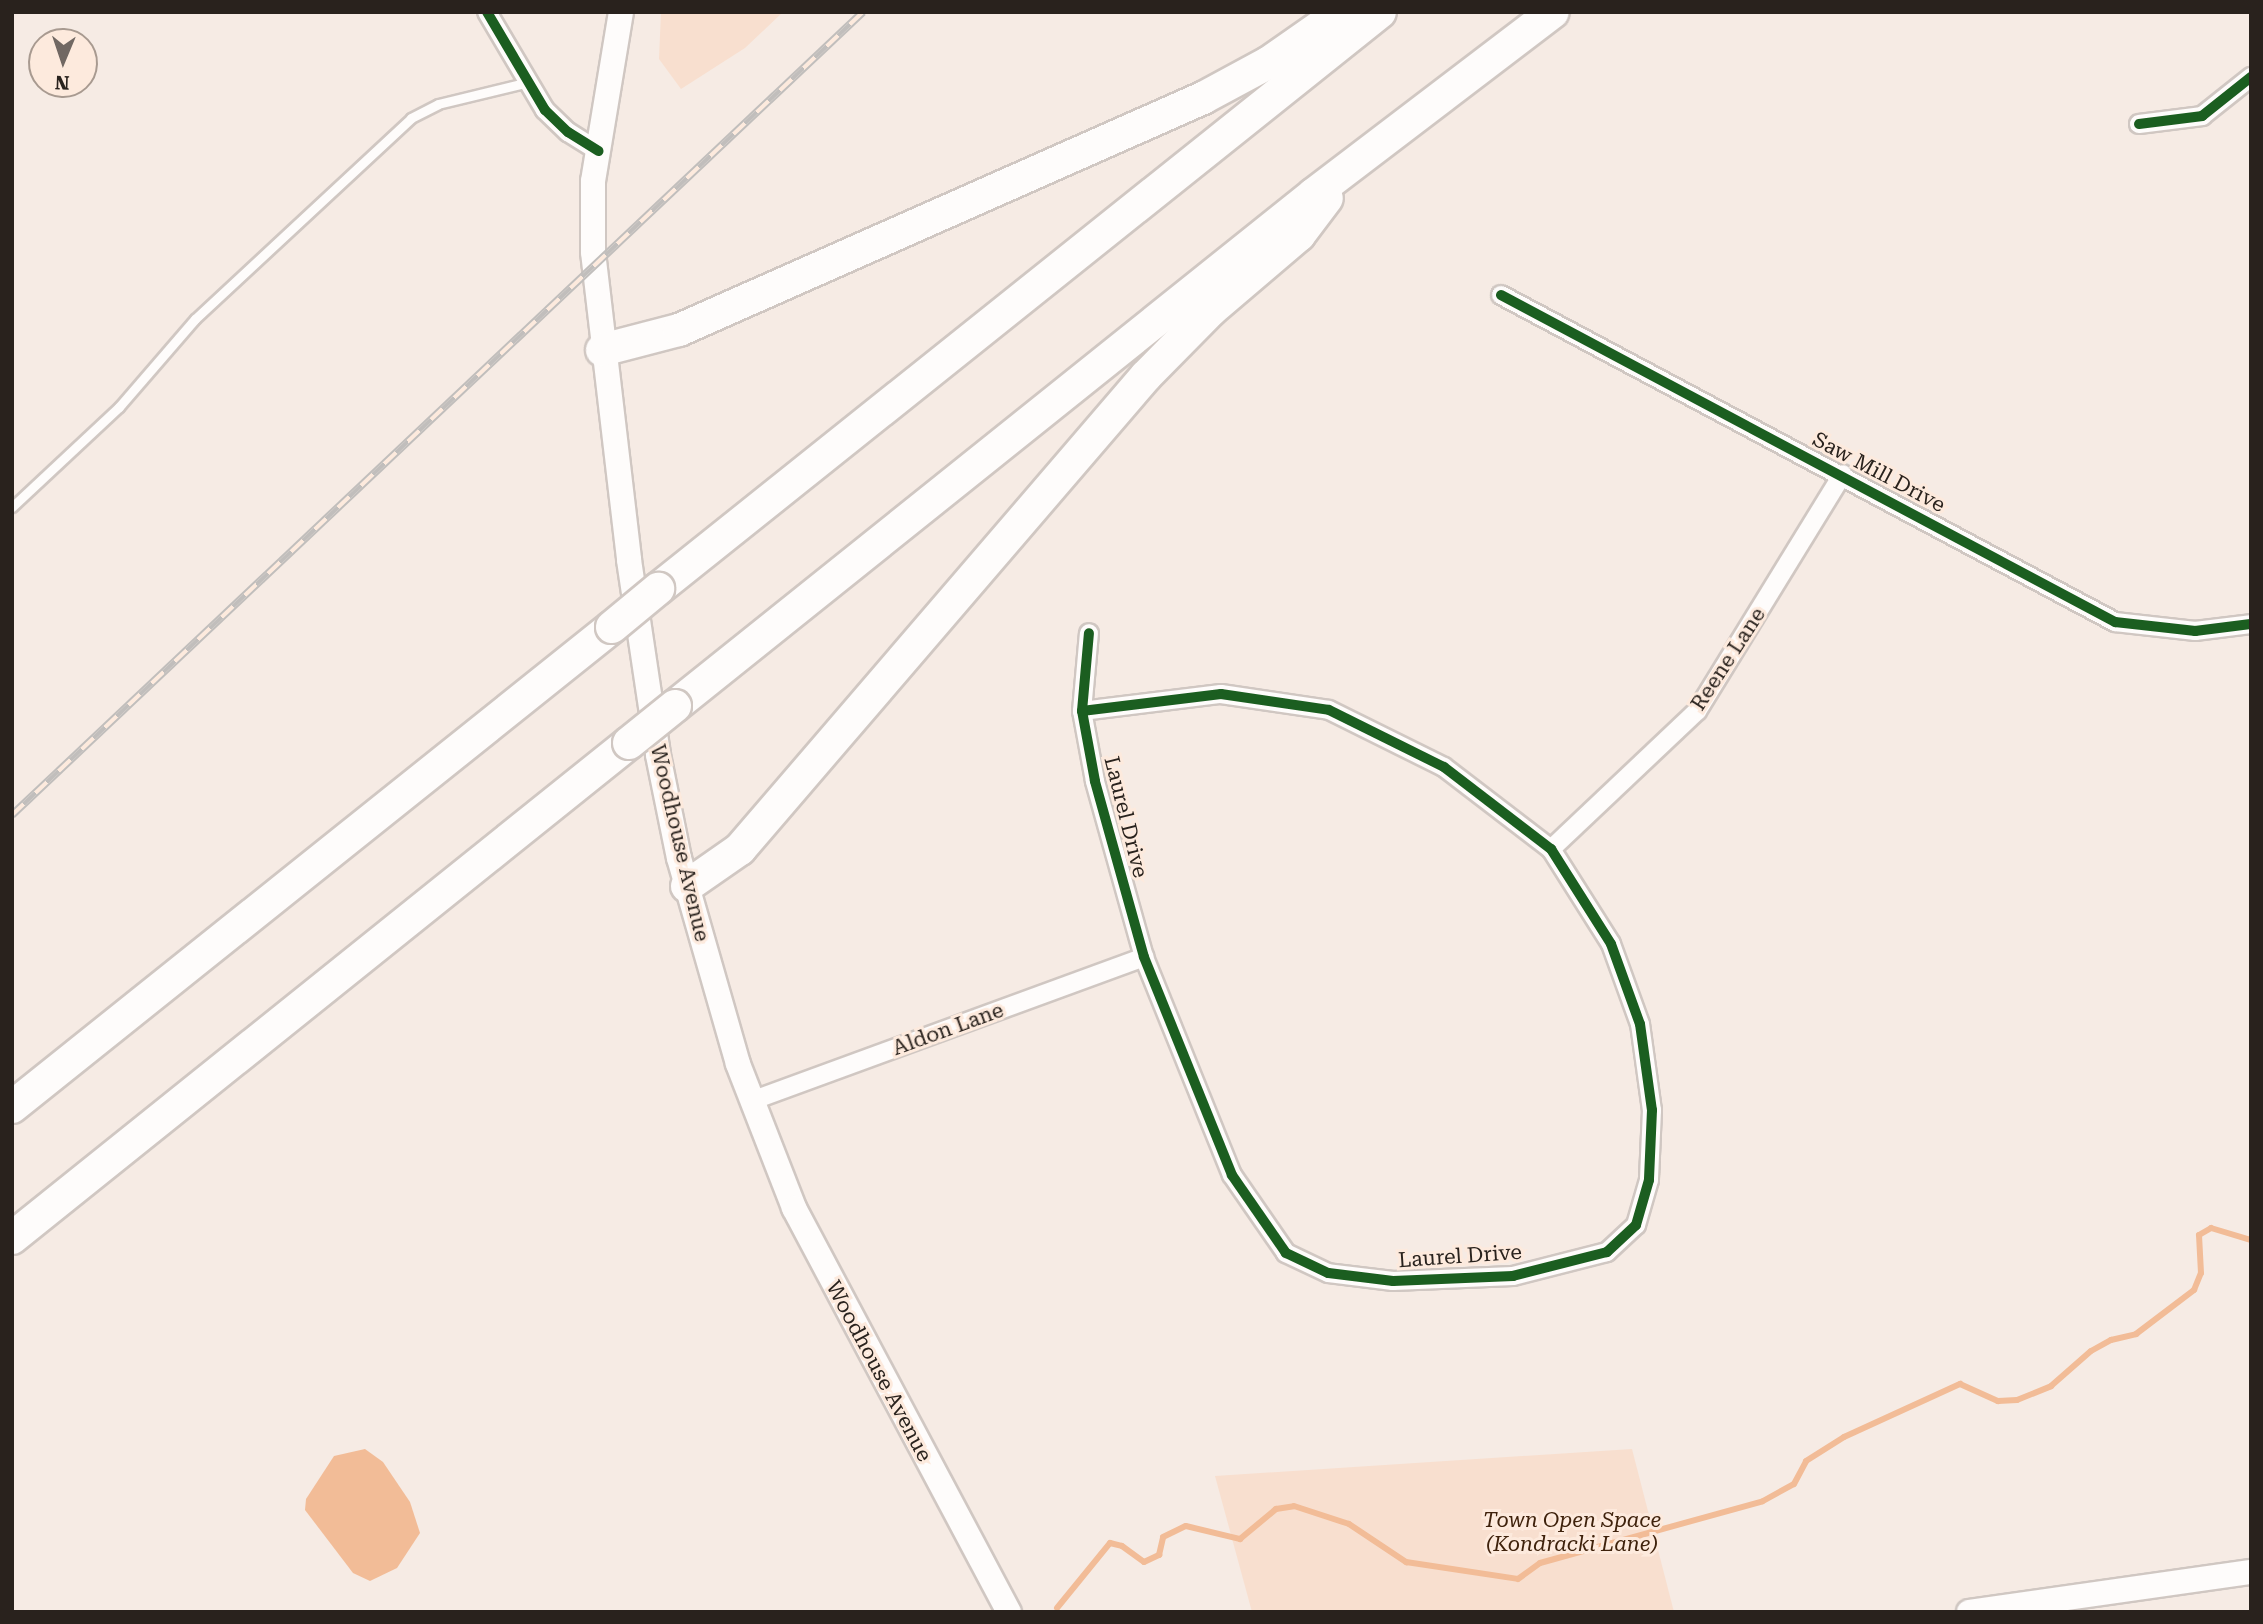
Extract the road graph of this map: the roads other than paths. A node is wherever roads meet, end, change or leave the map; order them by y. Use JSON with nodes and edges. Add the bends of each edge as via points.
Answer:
{"nodes":[{"id":1,"x":487,"y":12,"type":"edge"},
{"id":2,"x":621,"y":12,"type":"edge"},
{"id":3,"x":1341,"y":12,"type":"edge"},
{"id":4,"x":1380,"y":12,"type":"edge"},
{"id":5,"x":1553,"y":12,"type":"edge"},
{"id":6,"x":2251,"y":77,"type":"edge"},
{"id":7,"x":529,"y":82,"type":"junction"},
{"id":8,"x":2138,"y":124,"type":"dead end"},
{"id":9,"x":598,"y":151,"type":"junction"},
{"id":10,"x":1342,"y":171,"type":"junction"},
{"id":11,"x":1501,"y":295,"type":"dead end"},
{"id":12,"x":602,"y":349,"type":"junction"},
{"id":13,"x":1843,"y":474,"type":"junction"},
{"id":14,"x":12,"y":507,"type":"edge"},
{"id":15,"x":2251,"y":624,"type":"edge"},
{"id":16,"x":1089,"y":633,"type":"dead end"},
{"id":17,"x":1083,"y":711,"type":"junction"},
{"id":18,"x":1551,"y":849,"type":"junction"},
{"id":19,"x":687,"y":886,"type":"junction"},
{"id":20,"x":1144,"y":957,"type":"junction"},
{"id":21,"x":751,"y":1101,"type":"junction"},
{"id":22,"x":12,"y":1107,"type":"edge"},
{"id":23,"x":12,"y":1238,"type":"edge"},
{"id":24,"x":2251,"y":1572,"type":"edge"},
{"id":25,"x":1009,"y":1612,"type":"edge"},
{"id":26,"x":1969,"y":1612,"type":"edge"}],
"edges":[{"from":1,"to":7,"type":"street"},
{"from":2,"to":9,"type":"main road","name":"Woodhouse Avenue"},
{"from":3,"to":12,"type":"highway","via":[[1268,63],[1203,98],[679,330]]},
{"from":4,"to":22,"type":"highway","bridge":true},
{"from":5,"to":10,"type":"highway"},
{"from":6,"to":8,"type":"street","via":[[2202,116]]},
{"from":7,"to":9,"type":"street","via":[[555,121]]},
{"from":7,"to":14,"type":"lane","via":[[438,104],[411,118],[195,318],[119,407]]},
{"from":9,"to":12,"type":"main road","name":"Woodhouse Avenue","via":[[592,229]]},
{"from":10,"to":19,"type":"highway","via":[[1299,235],[1211,310],[1146,376],[740,849]]},
{"from":10,"to":23,"type":"highway","bridge":true},
{"from":11,"to":13,"type":"street","name":"Saw Mill Drive"},
{"from":12,"to":19,"type":"main road","name":"Woodhouse Avenue","via":[[658,755]]},
{"from":13,"to":15,"type":"street","name":"Saw Mill Drive","via":[[2115,622],[2195,631]]},
{"from":13,"to":18,"type":"street","name":"Reene Lane","via":[[1697,711]]},
{"from":16,"to":17,"type":"street","name":"Laurel Drive"},
{"from":17,"to":18,"type":"street","name":"Laurel Drive","via":[[1221,694],[1329,710],[1444,767]]},
{"from":17,"to":20,"type":"street","name":"Laurel Drive","via":[[1095,781]]},
{"from":18,"to":20,"type":"street","name":"Laurel Drive","via":[[1611,944],[1640,1024],[1652,1110],[1649,1180],[1636,1225],[1607,1252],[1513,1276],[1393,1281],[1328,1273],[1286,1253],[1232,1175]]},
{"from":19,"to":21,"type":"main road","name":"Woodhouse Avenue"},
{"from":20,"to":21,"type":"street","name":"Aldon Lane"},
{"from":21,"to":25,"type":"main road","name":"Woodhouse Avenue","via":[[818,1257]]},
{"from":24,"to":26,"type":"main road"}]}
